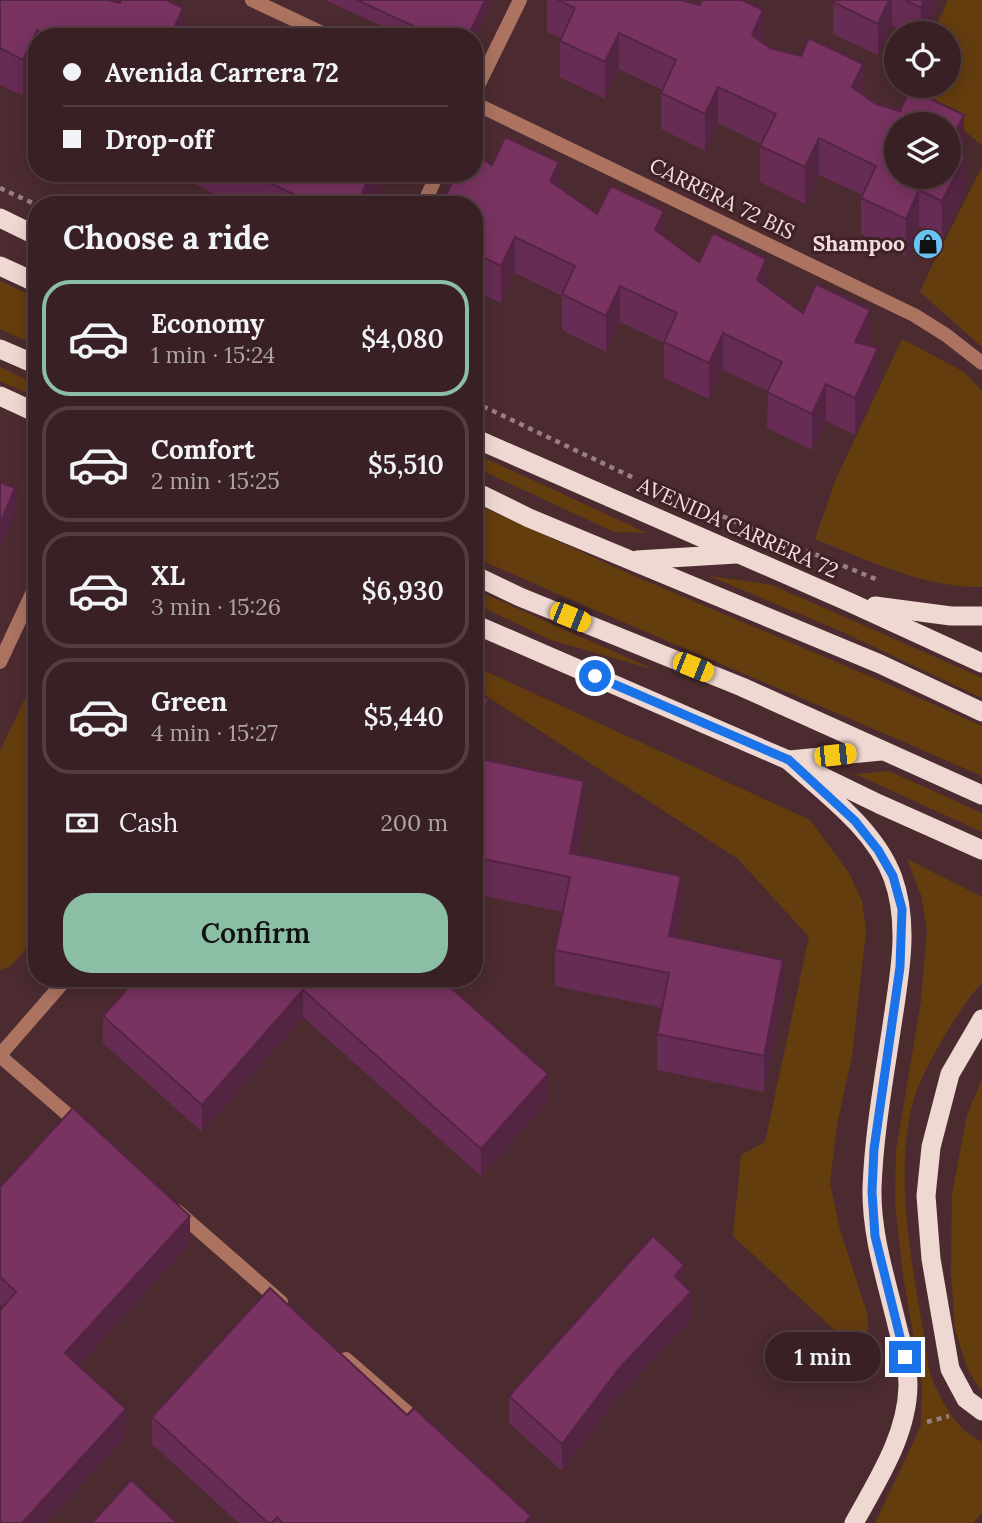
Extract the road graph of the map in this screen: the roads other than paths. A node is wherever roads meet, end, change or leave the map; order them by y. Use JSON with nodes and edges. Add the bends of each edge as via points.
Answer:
{"nodes":[{"id":1,"x":252,"y":0,"type":"edge"},
{"id":2,"x":520,"y":0,"type":"edge"},
{"id":3,"x":312,"y":28,"type":"edge"},
{"id":4,"x":483,"y":76,"type":"edge"},
{"id":5,"x":483,"y":107,"type":"edge"},
{"id":6,"x":0,"y":218,"type":"edge"},
{"id":7,"x":28,"y":232,"type":"edge"},
{"id":8,"x":0,"y":266,"type":"edge"},
{"id":9,"x":28,"y":279,"type":"edge"},
{"id":10,"x":0,"y":349,"type":"edge"},
{"id":11,"x":28,"y":361,"type":"edge"},
{"id":12,"x":982,"y":363,"type":"edge"},
{"id":13,"x":0,"y":396,"type":"edge"},
{"id":14,"x":28,"y":409,"type":"edge"},
{"id":15,"x":483,"y":442,"type":"edge"},
{"id":16,"x":483,"y":495,"type":"edge"},
{"id":17,"x":741,"y":554,"type":"junction"},
{"id":18,"x":633,"y":560,"type":"junction"},
{"id":19,"x":483,"y":579,"type":"edge"},
{"id":20,"x":28,"y":602,"type":"edge"},
{"id":21,"x":849,"y":602,"type":"junction"},
{"id":22,"x":982,"y":616,"type":"edge"},
{"id":23,"x":483,"y":628,"type":"edge"},
{"id":24,"x":0,"y":662,"type":"edge"},
{"id":25,"x":982,"y":663,"type":"edge"},
{"id":26,"x":982,"y":712,"type":"edge"},
{"id":27,"x":882,"y":751,"type":"junction"},
{"id":28,"x":789,"y":760,"type":"junction"},
{"id":29,"x":982,"y":795,"type":"edge"},
{"id":30,"x":982,"y":850,"type":"edge"},
{"id":31,"x":59,"y":987,"type":"edge"},
{"id":32,"x":982,"y":1020,"type":"edge"},
{"id":33,"x":0,"y":1055,"type":"edge"},
{"id":34,"x":93,"y":1137,"type":"edge"},
{"id":35,"x":165,"y":1200,"type":"edge"},
{"id":36,"x":288,"y":1309,"type":"edge"},
{"id":37,"x":340,"y":1353,"type":"edge"},
{"id":38,"x":980,"y":1410,"type":"edge"},
{"id":39,"x":431,"y":1434,"type":"edge"},
{"id":40,"x":854,"y":1523,"type":"edge"}],
"edges":[{"from":1,"to":3,"type":"street"},
{"from":2,"to":4,"type":"street"},
{"from":5,"to":12,"type":"street","name":"CARRERA 72 BIS","via":[[914,315]]},
{"from":6,"to":7,"type":"highway"},
{"from":8,"to":9,"type":"highway"},
{"from":10,"to":11,"type":"highway"},
{"from":13,"to":14,"type":"highway"},
{"from":15,"to":17,"type":"highway","name":"AVENIDA CARRERA 72"},
{"from":16,"to":18,"type":"highway"},
{"from":17,"to":18,"type":"highway"},
{"from":17,"to":21,"type":"highway","name":"AVENIDA CARRERA 72"},
{"from":18,"to":26,"type":"highway"},
{"from":19,"to":27,"type":"highway"},
{"from":20,"to":24,"type":"street"},
{"from":21,"to":22,"type":"highway"},
{"from":21,"to":25,"type":"highway","name":"AVENIDA CARRERA 72"},
{"from":23,"to":28,"type":"highway"},
{"from":27,"to":28,"type":"highway"},
{"from":27,"to":29,"type":"highway"},
{"from":28,"to":30,"type":"highway"},
{"from":28,"to":40,"type":"highway","via":[[878,850],[893,876],[902,909],[900,967],[872,1192],[875,1236],[908,1385],[905,1415],[893,1450]]},
{"from":31,"to":33,"type":"street"},
{"from":32,"to":38,"type":"highway","via":[[950,1074],[931,1147],[926,1196],[950,1369],[966,1399]]},
{"from":33,"to":34,"type":"street"},
{"from":35,"to":36,"type":"street"},
{"from":37,"to":39,"type":"street"}]}
